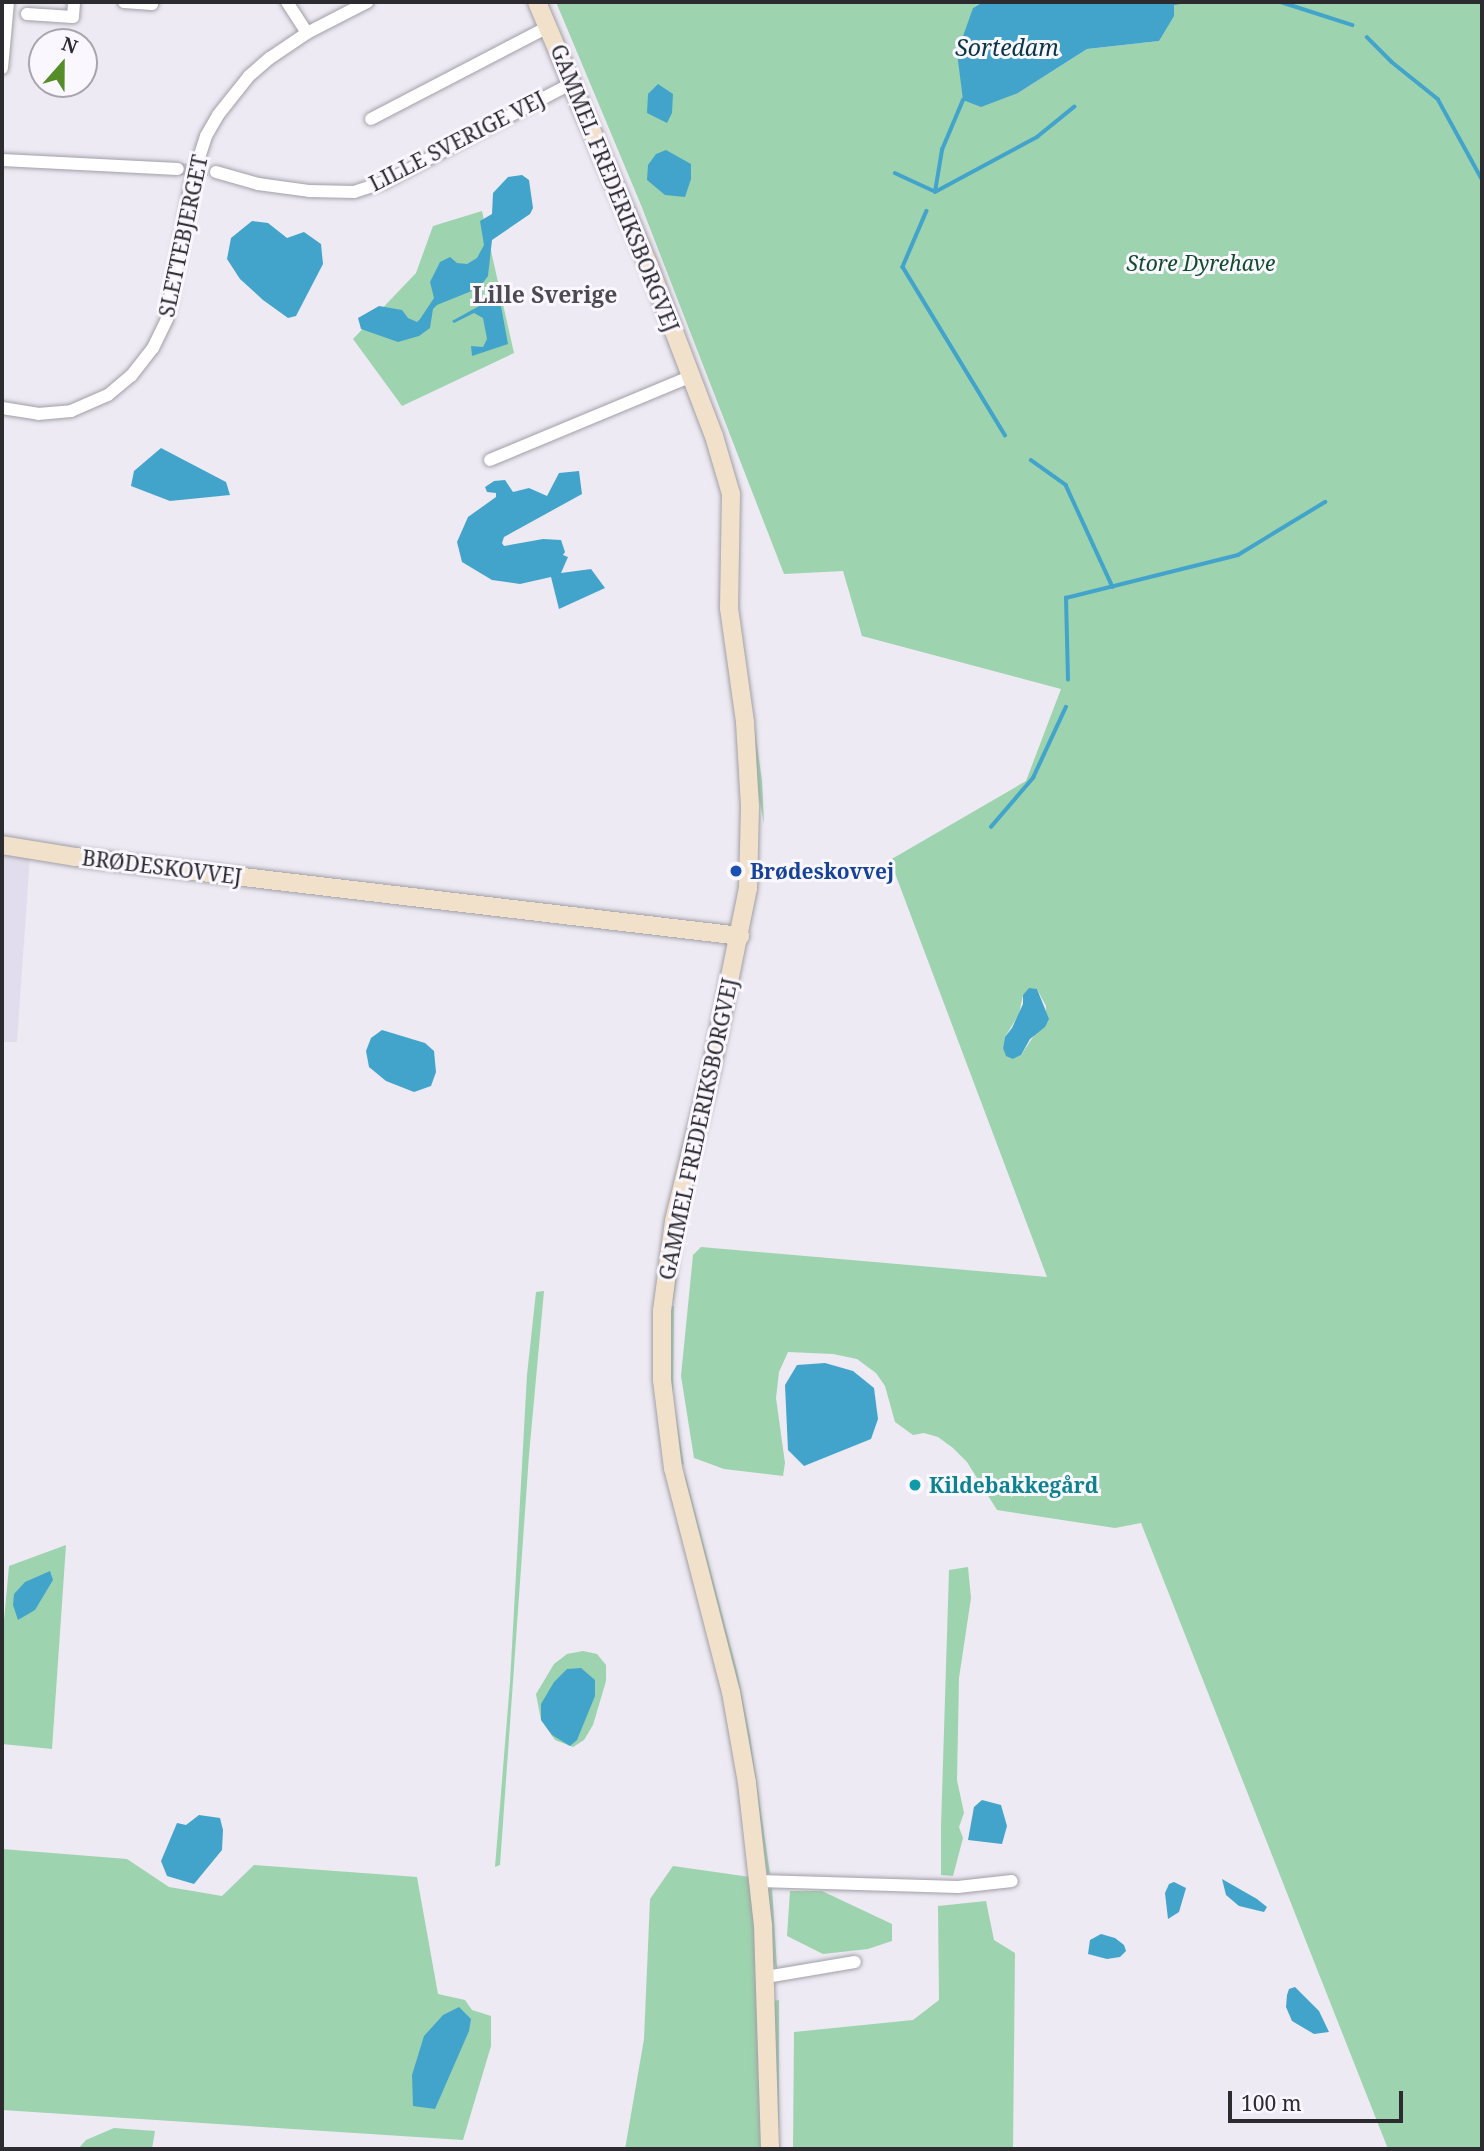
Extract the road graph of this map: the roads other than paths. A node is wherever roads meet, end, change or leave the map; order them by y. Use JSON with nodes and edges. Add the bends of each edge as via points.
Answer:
{"nodes":[{"id":1,"x":8,"y":2,"type":"edge"},
{"id":2,"x":74,"y":2,"type":"edge"},
{"id":3,"x":124,"y":2,"type":"edge"},
{"id":4,"x":152,"y":2,"type":"edge"},
{"id":5,"x":287,"y":2,"type":"edge"},
{"id":6,"x":367,"y":2,"type":"edge"},
{"id":7,"x":537,"y":2,"type":"edge"},
{"id":8,"x":27,"y":14,"type":"dead end"},
{"id":9,"x":548,"y":27,"type":"junction"},
{"id":10,"x":307,"y":33,"type":"junction"},
{"id":11,"x":2,"y":68,"type":"edge"},
{"id":12,"x":572,"y":83,"type":"junction"},
{"id":13,"x":371,"y":119,"type":"dead end"},
{"id":14,"x":2,"y":160,"type":"edge"},
{"id":15,"x":177,"y":169,"type":"tunnel mouth"},
{"id":16,"x":216,"y":172,"type":"tunnel mouth"},
{"id":17,"x":692,"y":376,"type":"junction"},
{"id":18,"x":2,"y":408,"type":"edge"},
{"id":19,"x":490,"y":460,"type":"dead end"},
{"id":20,"x":2,"y":845,"type":"edge"},
{"id":21,"x":740,"y":936,"type":"junction"},
{"id":22,"x":759,"y":1881,"type":"junction"},
{"id":23,"x":1012,"y":1881,"type":"dead end"},
{"id":24,"x":855,"y":1962,"type":"dead end"},
{"id":25,"x":766,"y":1977,"type":"junction"},
{"id":26,"x":770,"y":2149,"type":"edge"}],
"edges":[{"from":1,"to":11,"type":"street"},
{"from":2,"to":8,"type":"street","via":[[73,18]]},
{"from":3,"to":4,"type":"street"},
{"from":5,"to":10,"type":"street"},
{"from":6,"to":10,"type":"street","name":"SLETTEBJERGET"},
{"from":7,"to":9,"type":"street","name":"GAMMEL FREDERIKSBORGVEJ"},
{"from":9,"to":12,"type":"street","name":"GAMMEL FREDERIKSBORGVEJ"},
{"from":9,"to":13,"type":"street"},
{"from":10,"to":18,"type":"street","name":"SLETTEBJERGET","via":[[249,76],[206,136],[191,183],[167,319],[153,348],[131,376],[108,395],[71,411],[38,414]]},
{"from":12,"to":16,"type":"street","name":"LILLE SVERIGE VEJ","via":[[385,182],[355,192],[258,184]]},
{"from":12,"to":17,"type":"street","name":"GAMMEL FREDERIKSBORGVEJ"},
{"from":14,"to":15,"type":"street"},
{"from":17,"to":19,"type":"street"},
{"from":17,"to":21,"type":"street","name":"GAMMEL FREDERIKSBORGVEJ","via":[[732,501],[729,608],[742,687],[750,807],[748,888]]},
{"from":20,"to":21,"type":"street","name":"BRØDESKOVVEJ"},
{"from":21,"to":22,"type":"street","name":"GAMMEL FREDERIKSBORGVEJ","via":[[674,1221],[662,1311],[662,1380],[673,1468],[731,1692]]},
{"from":22,"to":23,"type":"street","via":[[958,1887]]},
{"from":22,"to":25,"type":"street","name":"GAMMEL FREDERIKSBORGVEJ"},
{"from":24,"to":25,"type":"street"},
{"from":25,"to":26,"type":"street","name":"GAMMEL FREDERIKSBORGVEJ"}]}
